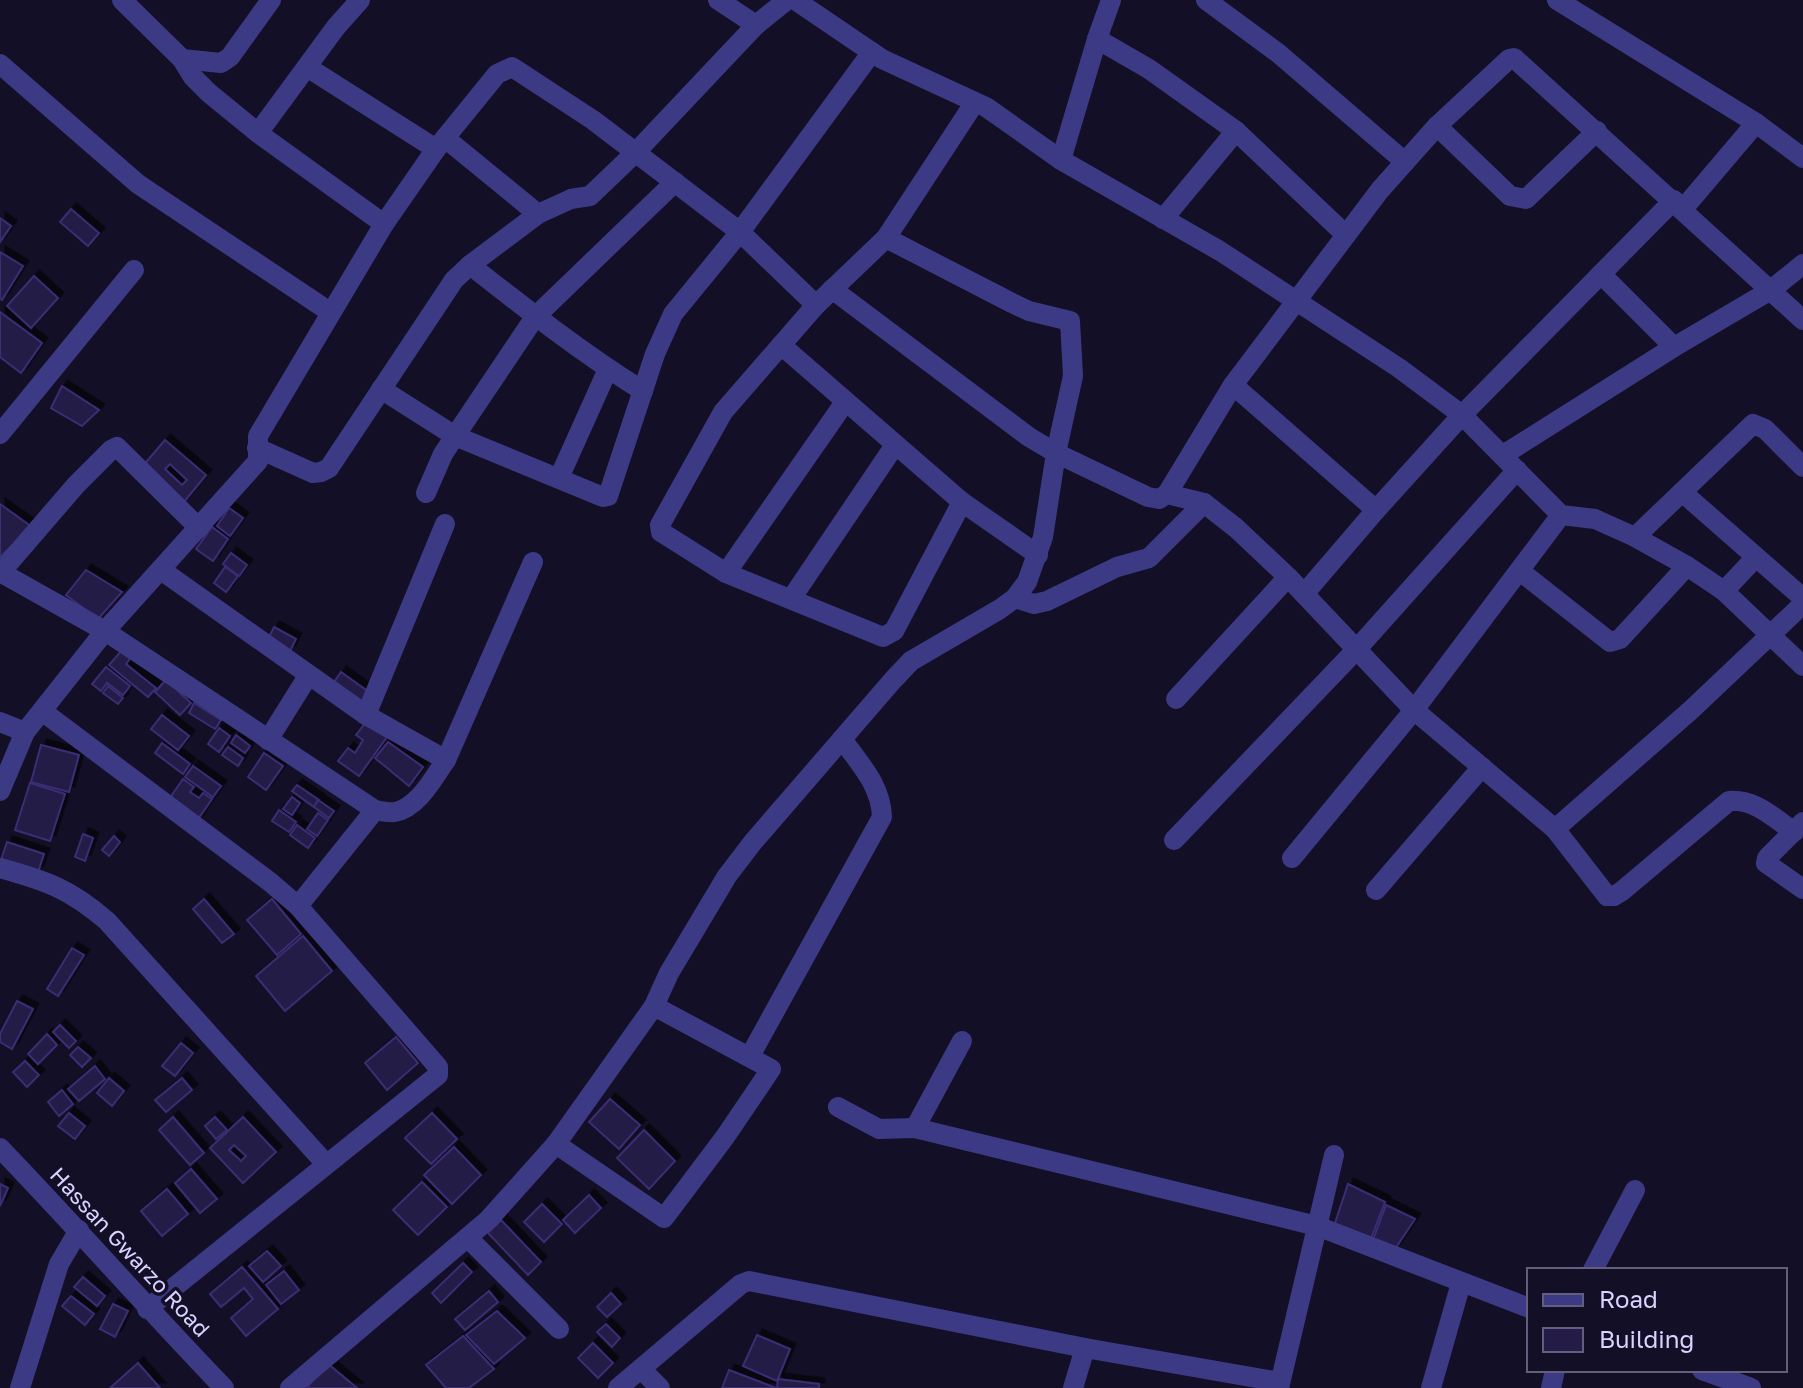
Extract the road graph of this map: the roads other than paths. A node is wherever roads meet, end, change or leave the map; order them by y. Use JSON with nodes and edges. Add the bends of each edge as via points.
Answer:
{"nodes":[{"id":1,"x":122,"y":0,"type":"edge"},
{"id":2,"x":271,"y":0,"type":"edge"},
{"id":3,"x":360,"y":0,"type":"edge"},
{"id":4,"x":718,"y":0,"type":"edge"},
{"id":5,"x":787,"y":0,"type":"edge"},
{"id":6,"x":795,"y":0,"type":"edge"},
{"id":7,"x":1206,"y":0,"type":"edge"},
{"id":8,"x":1557,"y":0,"type":"edge"},
{"id":9,"x":1109,"y":1,"type":"edge"},
{"id":10,"x":756,"y":25,"type":"junction"},
{"id":11,"x":1097,"y":39,"type":"junction"},
{"id":12,"x":872,"y":52,"type":"junction"},
{"id":13,"x":182,"y":59,"type":"junction"},
{"id":14,"x":0,"y":64,"type":"edge"},
{"id":15,"x":307,"y":67,"type":"junction"},
{"id":16,"x":975,"y":102,"type":"junction"},
{"id":17,"x":1756,"y":123,"type":"junction"},
{"id":18,"x":1437,"y":126,"type":"junction"},
{"id":19,"x":1236,"y":131,"type":"junction"},
{"id":20,"x":1597,"y":131,"type":"junction"},
{"id":21,"x":258,"y":133,"type":"junction"},
{"id":22,"x":441,"y":143,"type":"junction"},
{"id":23,"x":636,"y":152,"type":"junction"},
{"id":24,"x":1803,"y":158,"type":"edge"},
{"id":25,"x":1061,"y":160,"type":"junction"},
{"id":26,"x":1405,"y":162,"type":"junction"},
{"id":27,"x":675,"y":182,"type":"junction"},
{"id":28,"x":1679,"y":205,"type":"junction"},
{"id":29,"x":538,"y":214,"type":"junction"},
{"id":30,"x":1163,"y":219,"type":"junction"},
{"id":31,"x":384,"y":224,"type":"junction"},
{"id":32,"x":740,"y":232,"type":"junction"},
{"id":33,"x":1346,"y":235,"type":"junction"},
{"id":34,"x":886,"y":238,"type":"junction"},
{"id":35,"x":1803,"y":264,"type":"edge"},
{"id":36,"x":470,"y":265,"type":"junction"},
{"id":37,"x":134,"y":270,"type":"dead end"},
{"id":38,"x":1601,"y":274,"type":"junction"},
{"id":39,"x":832,"y":289,"type":"junction"},
{"id":40,"x":1771,"y":290,"type":"junction"},
{"id":41,"x":1296,"y":300,"type":"junction"},
{"id":42,"x":816,"y":305,"type":"junction"},
{"id":43,"x":330,"y":312,"type":"junction"},
{"id":44,"x":535,"y":317,"type":"junction"},
{"id":45,"x":1803,"y":320,"type":"edge"},
{"id":46,"x":781,"y":345,"type":"junction"},
{"id":47,"x":1674,"y":347,"type":"junction"},
{"id":48,"x":608,"y":369,"type":"junction"},
{"id":49,"x":1233,"y":385,"type":"junction"},
{"id":50,"x":381,"y":389,"type":"junction"},
{"id":51,"x":643,"y":391,"type":"junction"},
{"id":52,"x":845,"y":402,"type":"junction"},
{"id":53,"x":1462,"y":415,"type":"junction"},
{"id":54,"x":0,"y":434,"type":"edge"},
{"id":55,"x":455,"y":436,"type":"junction"},
{"id":56,"x":895,"y":445,"type":"junction"},
{"id":57,"x":1056,"y":453,"type":"junction"},
{"id":58,"x":258,"y":454,"type":"junction"},
{"id":59,"x":1510,"y":462,"type":"junction"},
{"id":60,"x":1803,"y":467,"type":"edge"},
{"id":61,"x":559,"y":478,"type":"junction"},
{"id":62,"x":1682,"y":492,"type":"junction"},
{"id":63,"x":426,"y":493,"type":"dead end"},
{"id":64,"x":1167,"y":494,"type":"junction"},
{"id":65,"x":962,"y":502,"type":"junction"},
{"id":66,"x":1204,"y":503,"type":"junction"},
{"id":67,"x":1376,"y":510,"type":"junction"},
{"id":68,"x":1561,"y":515,"type":"junction"},
{"id":69,"x":445,"y":524,"type":"dead end"},
{"id":70,"x":199,"y":528,"type":"junction"},
{"id":71,"x":1635,"y":537,"type":"junction"},
{"id":72,"x":1038,"y":555,"type":"junction"},
{"id":73,"x":1756,"y":557,"type":"junction"},
{"id":74,"x":533,"y":562,"type":"dead end"},
{"id":75,"x":1687,"y":566,"type":"junction"},
{"id":76,"x":161,"y":570,"type":"junction"},
{"id":77,"x":1520,"y":571,"type":"junction"},
{"id":78,"x":1,"y":572,"type":"edge"},
{"id":79,"x":726,"y":573,"type":"junction"},
{"id":80,"x":1288,"y":577,"type":"junction"},
{"id":81,"x":1724,"y":591,"type":"junction"},
{"id":82,"x":1304,"y":594,"type":"junction"},
{"id":83,"x":1015,"y":598,"type":"junction"},
{"id":84,"x":791,"y":599,"type":"junction"},
{"id":85,"x":1803,"y":601,"type":"edge"},
{"id":86,"x":105,"y":631,"type":"junction"},
{"id":87,"x":1769,"y":636,"type":"junction"},
{"id":88,"x":1356,"y":650,"type":"junction"},
{"id":89,"x":1803,"y":666,"type":"edge"},
{"id":90,"x":308,"y":676,"type":"junction"},
{"id":91,"x":1176,"y":699,"type":"dead end"},
{"id":92,"x":1414,"y":710,"type":"junction"},
{"id":93,"x":42,"y":711,"type":"junction"},
{"id":94,"x":366,"y":715,"type":"junction"},
{"id":95,"x":0,"y":722,"type":"edge"},
{"id":96,"x":25,"y":732,"type":"junction"},
{"id":97,"x":842,"y":739,"type":"junction"},
{"id":98,"x":268,"y":740,"type":"junction"},
{"id":99,"x":446,"y":760,"type":"junction"},
{"id":100,"x":1482,"y":767,"type":"junction"},
{"id":101,"x":0,"y":791,"type":"edge"},
{"id":102,"x":375,"y":810,"type":"junction"},
{"id":103,"x":1798,"y":827,"type":"edge"},
{"id":104,"x":1555,"y":829,"type":"junction"},
{"id":105,"x":1174,"y":840,"type":"dead end"},
{"id":106,"x":1292,"y":858,"type":"dead end"},
{"id":107,"x":0,"y":868,"type":"edge"},
{"id":108,"x":1803,"y":889,"type":"edge"},
{"id":109,"x":1376,"y":890,"type":"dead end"},
{"id":110,"x":298,"y":906,"type":"junction"},
{"id":111,"x":654,"y":1006,"type":"junction"},
{"id":112,"x":962,"y":1041,"type":"dead end"},
{"id":113,"x":750,"y":1056,"type":"junction"},
{"id":114,"x":838,"y":1107,"type":"dead end"},
{"id":115,"x":915,"y":1128,"type":"junction"},
{"id":116,"x":556,"y":1144,"type":"junction"},
{"id":117,"x":0,"y":1148,"type":"edge"},
{"id":118,"x":1334,"y":1155,"type":"dead end"},
{"id":119,"x":326,"y":1164,"type":"junction"},
{"id":120,"x":1635,"y":1190,"type":"dead end"},
{"id":121,"x":1317,"y":1226,"type":"junction"},
{"id":122,"x":79,"y":1230,"type":"junction"},
{"id":123,"x":468,"y":1238,"type":"junction"},
{"id":124,"x":1594,"y":1268,"type":"edge"},
{"id":125,"x":1461,"y":1283,"type":"junction"},
{"id":126,"x":1527,"y":1307,"type":"edge"},
{"id":127,"x":147,"y":1309,"type":"junction"},
{"id":128,"x":559,"y":1329,"type":"dead end"},
{"id":129,"x":1085,"y":1348,"type":"junction"},
{"id":130,"x":641,"y":1369,"type":"junction"},
{"id":131,"x":1706,"y":1372,"type":"edge"},
{"id":132,"x":1280,"y":1385,"type":"edge"},
{"id":133,"x":20,"y":1388,"type":"edge"},
{"id":134,"x":224,"y":1388,"type":"edge"},
{"id":135,"x":290,"y":1388,"type":"edge"},
{"id":136,"x":618,"y":1388,"type":"edge"},
{"id":137,"x":660,"y":1388,"type":"edge"},
{"id":138,"x":1073,"y":1388,"type":"edge"},
{"id":139,"x":1431,"y":1388,"type":"edge"},
{"id":140,"x":1751,"y":1388,"type":"edge"}],
"edges":[{"from":1,"to":13,"type":"street"},
{"from":2,"to":13,"type":"street","via":[[221,63]]},
{"from":3,"to":15,"type":"street"},
{"from":4,"to":10,"type":"street"},
{"from":5,"to":10,"type":"street"},
{"from":6,"to":12,"type":"street"},
{"from":7,"to":26,"type":"street","via":[[1307,76]]},
{"from":8,"to":17,"type":"street"},
{"from":9,"to":11,"type":"street"},
{"from":10,"to":23,"type":"street"},
{"from":11,"to":19,"type":"street"},
{"from":11,"to":25,"type":"street"},
{"from":12,"to":16,"type":"street"},
{"from":12,"to":32,"type":"street"},
{"from":13,"to":21,"type":"street","via":[[209,93]]},
{"from":14,"to":43,"type":"street","via":[[138,184]]},
{"from":15,"to":21,"type":"street"},
{"from":15,"to":22,"type":"street"},
{"from":16,"to":25,"type":"street"},
{"from":16,"to":34,"type":"street"},
{"from":17,"to":24,"type":"street"},
{"from":17,"to":28,"type":"street"},
{"from":18,"to":20,"type":"street","via":[[1514,58]]},
{"from":18,"to":20,"type":"street","via":[[1519,200]]},
{"from":18,"to":26,"type":"street"},
{"from":19,"to":30,"type":"street"},
{"from":19,"to":33,"type":"street"},
{"from":20,"to":28,"type":"street"},
{"from":21,"to":31,"type":"street"},
{"from":22,"to":23,"type":"street","via":[[497,74],[512,67]]},
{"from":22,"to":29,"type":"street"},
{"from":22,"to":31,"type":"street"},
{"from":23,"to":27,"type":"street"},
{"from":23,"to":29,"type":"street","via":[[590,196]]},
{"from":25,"to":30,"type":"street"},
{"from":26,"to":33,"type":"street"},
{"from":27,"to":32,"type":"street"},
{"from":27,"to":44,"type":"street"},
{"from":28,"to":38,"type":"street"},
{"from":28,"to":40,"type":"street"},
{"from":29,"to":36,"type":"street"},
{"from":30,"to":41,"type":"street"},
{"from":31,"to":43,"type":"street"},
{"from":32,"to":42,"type":"street"},
{"from":32,"to":51,"type":"street","via":[[673,314]]},
{"from":33,"to":41,"type":"street"},
{"from":34,"to":39,"type":"street"},
{"from":34,"to":57,"type":"street","via":[[1020,307],[1070,321],[1073,376]]},
{"from":35,"to":40,"type":"street"},
{"from":36,"to":44,"type":"street"},
{"from":36,"to":50,"type":"street","via":[[454,280]]},
{"from":37,"to":54,"type":"street"},
{"from":38,"to":47,"type":"street"},
{"from":38,"to":53,"type":"street"},
{"from":39,"to":42,"type":"street"},
{"from":39,"to":57,"type":"street"},
{"from":40,"to":45,"type":"street"},
{"from":40,"to":47,"type":"street"},
{"from":41,"to":49,"type":"street"},
{"from":41,"to":53,"type":"street"},
{"from":42,"to":46,"type":"street"},
{"from":43,"to":58,"type":"street","via":[[258,436]]},
{"from":44,"to":48,"type":"street"},
{"from":44,"to":55,"type":"street"},
{"from":46,"to":52,"type":"street"},
{"from":46,"to":79,"type":"street","via":[[723,412],[660,525],[667,538]]},
{"from":47,"to":59,"type":"street"},
{"from":48,"to":51,"type":"street"},
{"from":48,"to":61,"type":"street"},
{"from":49,"to":64,"type":"street"},
{"from":49,"to":67,"type":"street"},
{"from":50,"to":55,"type":"street"},
{"from":50,"to":58,"type":"street","via":[[329,468],[313,473]]},
{"from":51,"to":61,"type":"street","via":[[608,496]]},
{"from":52,"to":56,"type":"street"},
{"from":52,"to":79,"type":"street"},
{"from":53,"to":59,"type":"street"},
{"from":53,"to":67,"type":"street"},
{"from":55,"to":61,"type":"street"},
{"from":55,"to":63,"type":"street"},
{"from":56,"to":65,"type":"street"},
{"from":56,"to":84,"type":"street"},
{"from":57,"to":64,"type":"street","via":[[1148,497]]},
{"from":57,"to":72,"type":"street"},
{"from":58,"to":70,"type":"street"},
{"from":59,"to":68,"type":"street"},
{"from":59,"to":88,"type":"street"},
{"from":60,"to":62,"type":"street","via":[[1765,429],[1753,424]]},
{"from":62,"to":71,"type":"street"},
{"from":62,"to":73,"type":"street"},
{"from":64,"to":66,"type":"street"},
{"from":65,"to":72,"type":"street"},
{"from":65,"to":84,"type":"street","via":[[889,635]]},
{"from":66,"to":80,"type":"street"},
{"from":66,"to":83,"type":"street","via":[[1149,558],[1117,567],[1047,601],[1034,604]]},
{"from":67,"to":82,"type":"street"},
{"from":68,"to":71,"type":"street","via":[[1595,519]]},
{"from":68,"to":77,"type":"street"},
{"from":69,"to":94,"type":"street"},
{"from":70,"to":76,"type":"street"},
{"from":70,"to":78,"type":"street","via":[[117,447],[76,485]]},
{"from":71,"to":75,"type":"street"},
{"from":72,"to":83,"type":"street"},
{"from":73,"to":81,"type":"street"},
{"from":73,"to":85,"type":"street"},
{"from":74,"to":99,"type":"street"},
{"from":75,"to":77,"type":"street","via":[[1615,642]]},
{"from":75,"to":81,"type":"street"},
{"from":76,"to":86,"type":"street"},
{"from":76,"to":90,"type":"street"},
{"from":77,"to":92,"type":"street"},
{"from":78,"to":86,"type":"street"},
{"from":79,"to":84,"type":"street"},
{"from":80,"to":82,"type":"street"},
{"from":80,"to":91,"type":"street"},
{"from":81,"to":87,"type":"street"},
{"from":82,"to":88,"type":"street"},
{"from":83,"to":97,"type":"street","via":[[911,661]]},
{"from":85,"to":87,"type":"street"},
{"from":86,"to":93,"type":"street"},
{"from":86,"to":98,"type":"street"},
{"from":87,"to":89,"type":"street"},
{"from":87,"to":104,"type":"street"},
{"from":88,"to":92,"type":"street"},
{"from":88,"to":105,"type":"street"},
{"from":90,"to":94,"type":"street"},
{"from":90,"to":98,"type":"street"},
{"from":92,"to":100,"type":"street"},
{"from":92,"to":106,"type":"street"},
{"from":93,"to":96,"type":"street"},
{"from":93,"to":110,"type":"street"},
{"from":94,"to":99,"type":"street"},
{"from":95,"to":96,"type":"street"},
{"from":96,"to":101,"type":"street"},
{"from":97,"to":111,"type":"street","via":[[727,876]]},
{"from":97,"to":113,"type":"street","via":[[876,786],[882,817]]},
{"from":98,"to":102,"type":"street"},
{"from":99,"to":102,"type":"street","via":[[413,802],[396,812]]},
{"from":100,"to":104,"type":"street"},
{"from":100,"to":109,"type":"street"},
{"from":102,"to":110,"type":"street"},
{"from":103,"to":104,"type":"street","via":[[1756,805],[1729,801],[1614,896],[1607,896]]},
{"from":103,"to":108,"type":"street","via":[[1766,863]]},
{"from":107,"to":119,"type":"street","via":[[49,882],[107,921]]},
{"from":110,"to":119,"type":"street","via":[[439,1071]]},
{"from":111,"to":113,"type":"street"},
{"from":111,"to":116,"type":"street"},
{"from":112,"to":115,"type":"street"},
{"from":113,"to":116,"type":"street","via":[[771,1071],[666,1218]]},
{"from":114,"to":115,"type":"street","via":[[879,1129]]},
{"from":115,"to":121,"type":"street"},
{"from":116,"to":123,"type":"street"},
{"from":117,"to":122,"type":"street","name":"Hassan Gwarzo Road"},
{"from":118,"to":121,"type":"street"},
{"from":119,"to":127,"type":"street"},
{"from":120,"to":124,"type":"street"},
{"from":121,"to":125,"type":"street"},
{"from":121,"to":132,"type":"street"},
{"from":122,"to":127,"type":"street","name":"Hassan Gwarzo Road"},
{"from":122,"to":133,"type":"street","via":[[59,1264]]},
{"from":123,"to":128,"type":"street"},
{"from":123,"to":135,"type":"street"},
{"from":125,"to":126,"type":"street"},
{"from":125,"to":139,"type":"street"},
{"from":127,"to":134,"type":"street","name":"Hassan Gwarzo Road"},
{"from":129,"to":130,"type":"street","via":[[749,1281]]},
{"from":129,"to":132,"type":"street"},
{"from":129,"to":138,"type":"street"},
{"from":130,"to":136,"type":"street"},
{"from":130,"to":137,"type":"street"},
{"from":131,"to":140,"type":"street"}]}
